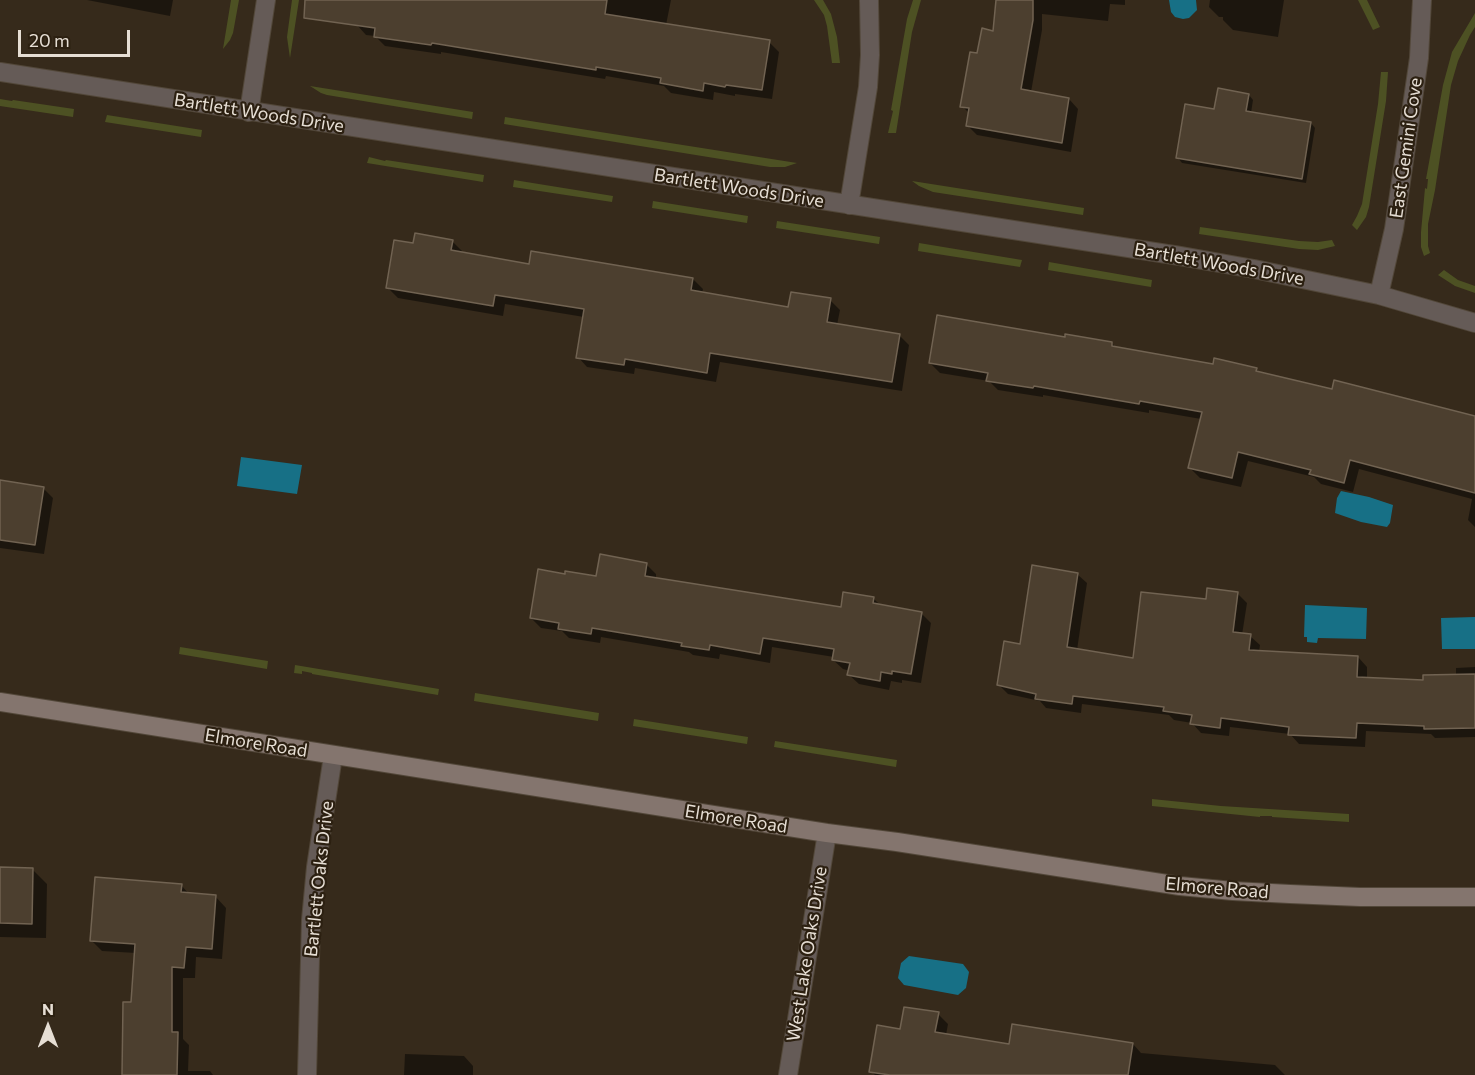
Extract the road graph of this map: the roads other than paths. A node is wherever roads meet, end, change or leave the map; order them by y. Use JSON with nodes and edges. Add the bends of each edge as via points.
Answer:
{"nodes":[{"id":1,"x":266,"y":0,"type":"edge"},
{"id":2,"x":870,"y":0,"type":"edge"},
{"id":3,"x":1422,"y":0,"type":"edge"},
{"id":4,"x":0,"y":72,"type":"edge"},
{"id":5,"x":249,"y":112,"type":"junction"},
{"id":6,"x":849,"y":205,"type":"junction"},
{"id":7,"x":1379,"y":295,"type":"junction"},
{"id":8,"x":1475,"y":323,"type":"edge"},
{"id":9,"x":0,"y":702,"type":"edge"},
{"id":10,"x":333,"y":756,"type":"junction"},
{"id":11,"x":827,"y":833,"type":"junction"},
{"id":12,"x":1475,"y":897,"type":"edge"},
{"id":13,"x":308,"y":1075,"type":"edge"},
{"id":14,"x":788,"y":1075,"type":"edge"}],
"edges":[{"from":1,"to":5,"type":"street"},
{"from":2,"to":6,"type":"street","via":[[868,87]]},
{"from":3,"to":7,"type":"street","name":"East Gemini Cove","via":[[1414,93],[1394,229]]},
{"from":4,"to":5,"type":"street","name":"Bartlett Woods Drive"},
{"from":5,"to":6,"type":"street","name":"Bartlett Woods Drive"},
{"from":6,"to":7,"type":"street","name":"Bartlett Woods Drive","via":[[1190,258]]},
{"from":7,"to":8,"type":"street","name":"Bartlett Woods Drive"},
{"from":9,"to":10,"type":"street","name":"Elmore Road"},
{"from":10,"to":11,"type":"street","name":"Elmore Road"},
{"from":10,"to":13,"type":"street","name":"Bartlett Oaks Drive","via":[[311,920]]},
{"from":11,"to":12,"type":"street","name":"Elmore Road","via":[[1223,890],[1359,897]]},
{"from":11,"to":14,"type":"street","name":"West Lake Oaks Drive"}]}
